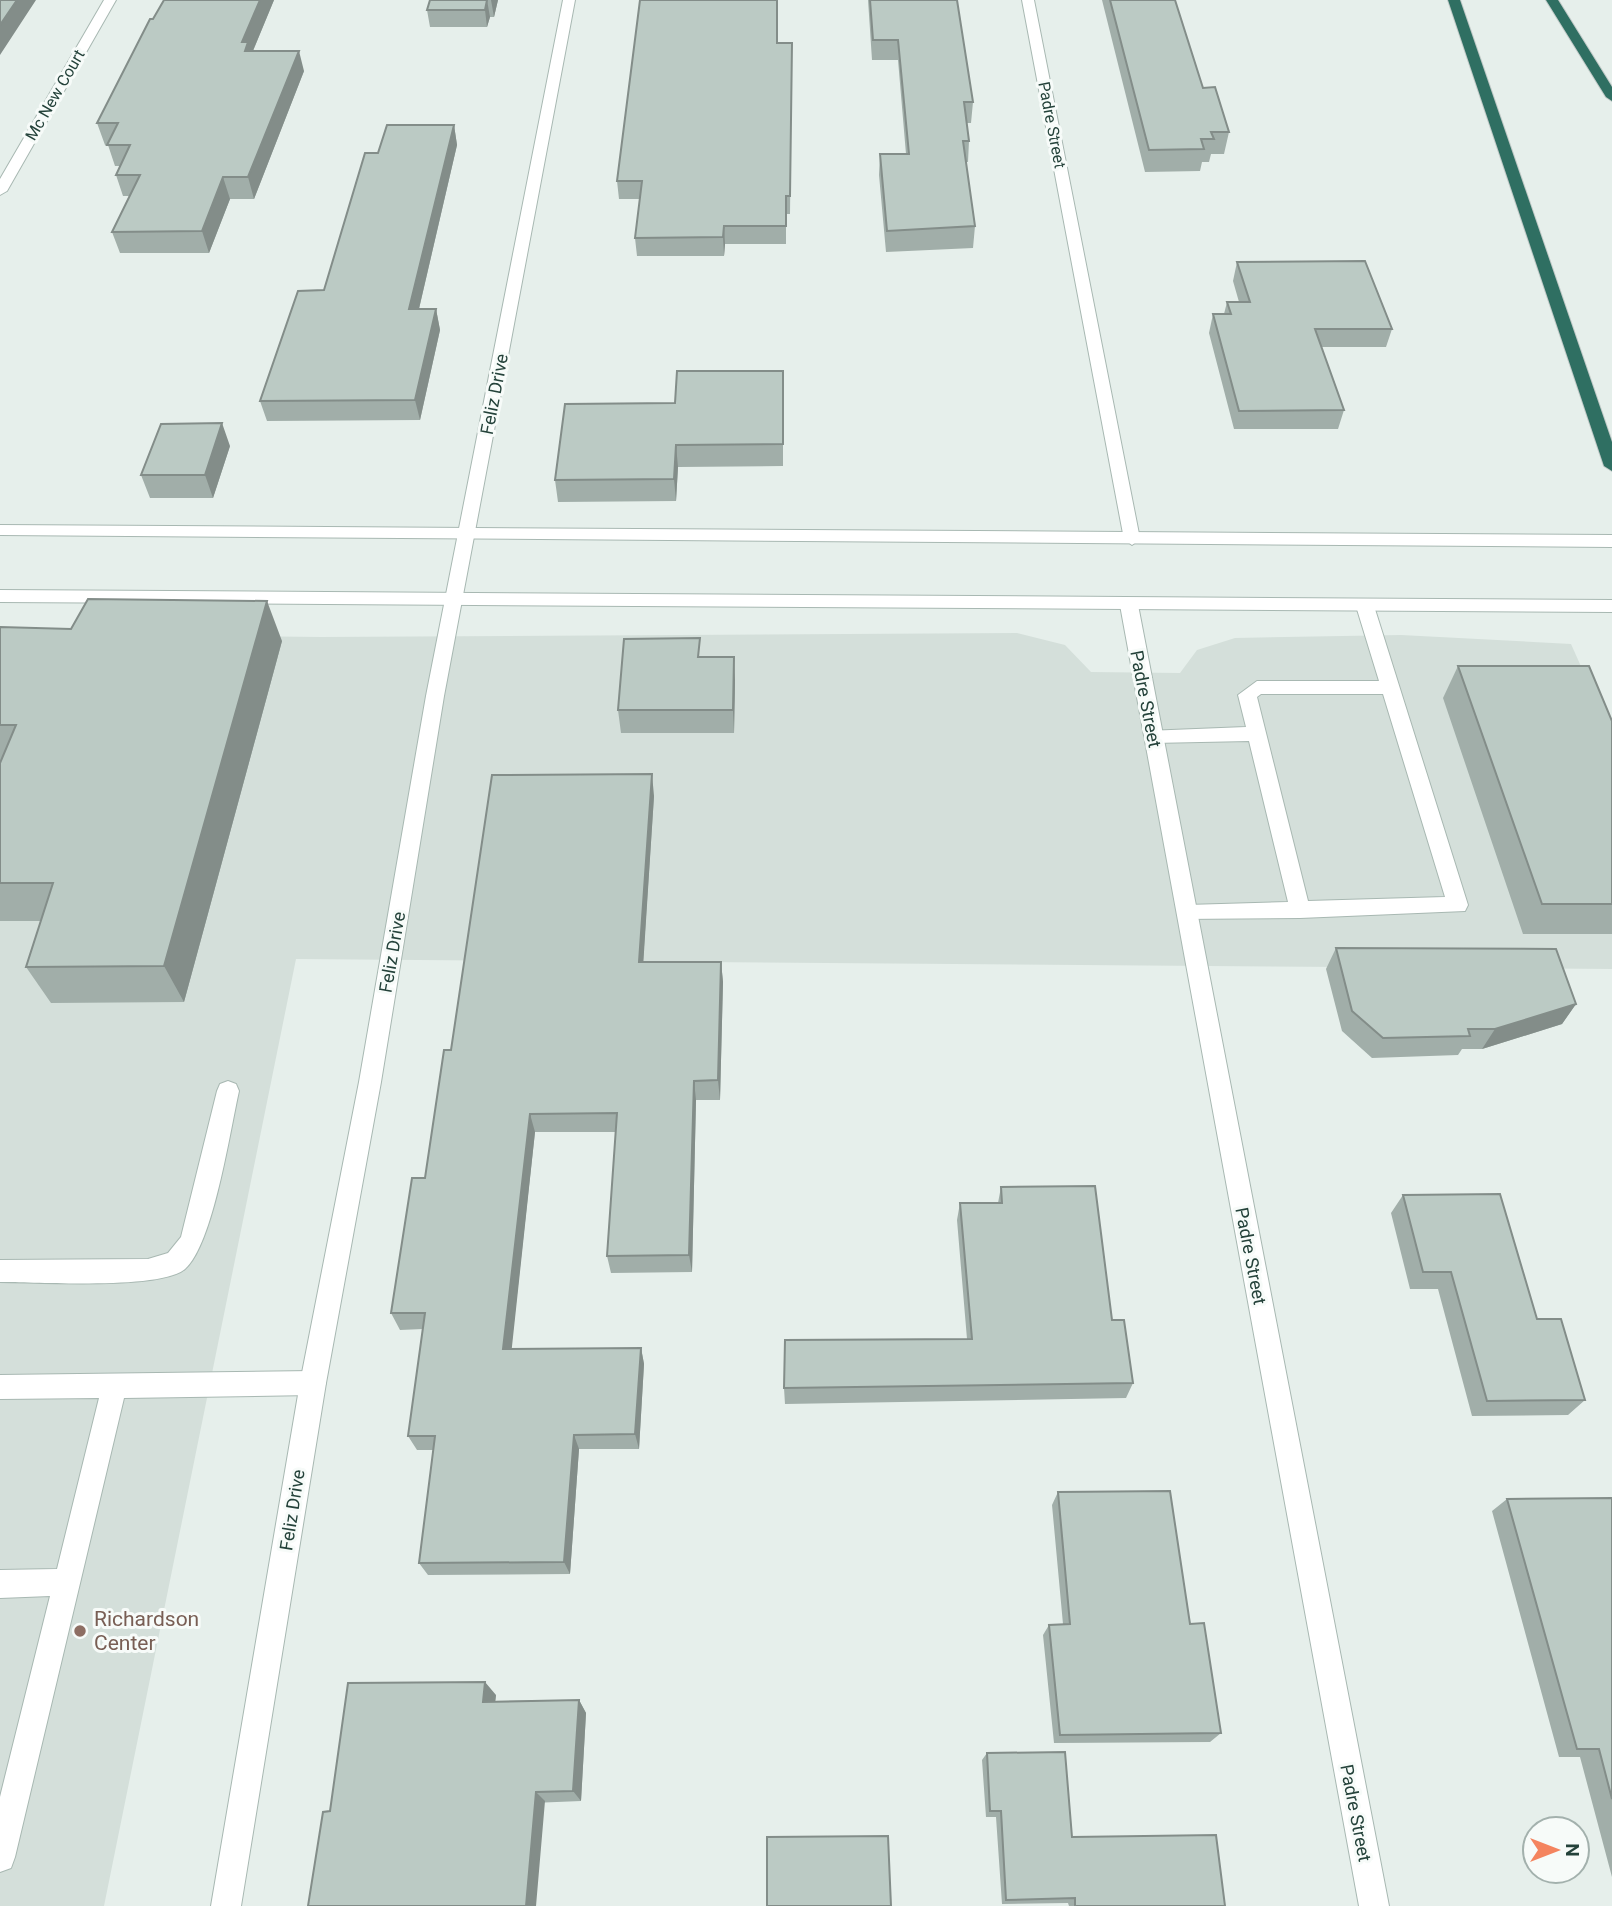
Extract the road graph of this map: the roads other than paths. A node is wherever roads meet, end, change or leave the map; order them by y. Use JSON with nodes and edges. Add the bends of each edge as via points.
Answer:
{"nodes":[{"id":1,"x":110,"y":0,"type":"edge"},
{"id":2,"x":569,"y":0,"type":"edge"},
{"id":3,"x":1028,"y":0,"type":"edge"},
{"id":4,"x":1454,"y":0,"type":"edge"},
{"id":5,"x":1552,"y":0,"type":"edge"},
{"id":6,"x":1612,"y":97,"type":"edge"},
{"id":7,"x":0,"y":191,"type":"edge"},
{"id":8,"x":1612,"y":466,"type":"edge"},
{"id":9,"x":0,"y":530,"type":"edge"},
{"id":10,"x":467,"y":534,"type":"junction"},
{"id":11,"x":1132,"y":539,"type":"junction"},
{"id":12,"x":1612,"y":541,"type":"edge"},
{"id":13,"x":0,"y":596,"type":"edge"},
{"id":14,"x":455,"y":600,"type":"junction"},
{"id":15,"x":1129,"y":605,"type":"junction"},
{"id":16,"x":1365,"y":606,"type":"junction"},
{"id":17,"x":1612,"y":606,"type":"edge"},
{"id":18,"x":1390,"y":687,"type":"junction"},
{"id":19,"x":1256,"y":734,"type":"junction"},
{"id":20,"x":1153,"y":736,"type":"junction"},
{"id":21,"x":1300,"y":910,"type":"junction"},
{"id":22,"x":1187,"y":913,"type":"junction"},
{"id":23,"x":228,"y":1091,"type":"dead end"},
{"id":24,"x":0,"y":1271,"type":"edge"},
{"id":25,"x":313,"y":1383,"type":"junction"},
{"id":26,"x":0,"y":1387,"type":"edge"},
{"id":27,"x":114,"y":1388,"type":"junction"},
{"id":28,"x":66,"y":1582,"type":"junction"},
{"id":29,"x":0,"y":1584,"type":"edge"},
{"id":30,"x":0,"y":1857,"type":"edge"},
{"id":31,"x":226,"y":1906,"type":"edge"},
{"id":32,"x":1374,"y":1906,"type":"edge"}],
"edges":[{"from":1,"to":7,"type":"street","name":"Mc New Court"},
{"from":2,"to":10,"type":"street","name":"Feliz Drive"},
{"from":3,"to":11,"type":"street","name":"Padre Street"},
{"from":4,"to":8,"type":"highway"},
{"from":5,"to":6,"type":"highway"},
{"from":9,"to":10,"type":"street"},
{"from":10,"to":11,"type":"street"},
{"from":10,"to":14,"type":"street","name":"Feliz Drive"},
{"from":11,"to":12,"type":"street"},
{"from":13,"to":14,"type":"street"},
{"from":14,"to":15,"type":"street"},
{"from":14,"to":25,"type":"street","name":"Feliz Drive"},
{"from":15,"to":16,"type":"street"},
{"from":15,"to":20,"type":"street","name":"Padre Street"},
{"from":16,"to":17,"type":"street"},
{"from":16,"to":18,"type":"street"},
{"from":18,"to":19,"type":"street","via":[[1257,688],[1247,695]]},
{"from":18,"to":21,"type":"street","via":[[1458,905]]},
{"from":19,"to":20,"type":"street"},
{"from":19,"to":21,"type":"street"},
{"from":20,"to":22,"type":"street","name":"Padre Street"},
{"from":21,"to":22,"type":"street"},
{"from":22,"to":32,"type":"street","name":"Padre Street"},
{"from":23,"to":24,"type":"street","via":[[192,1242],[176,1262],[148,1270]]},
{"from":25,"to":27,"type":"street"},
{"from":25,"to":31,"type":"street","name":"Feliz Drive"},
{"from":26,"to":27,"type":"street"},
{"from":27,"to":28,"type":"street"},
{"from":28,"to":29,"type":"street"},
{"from":28,"to":30,"type":"street"}]}
